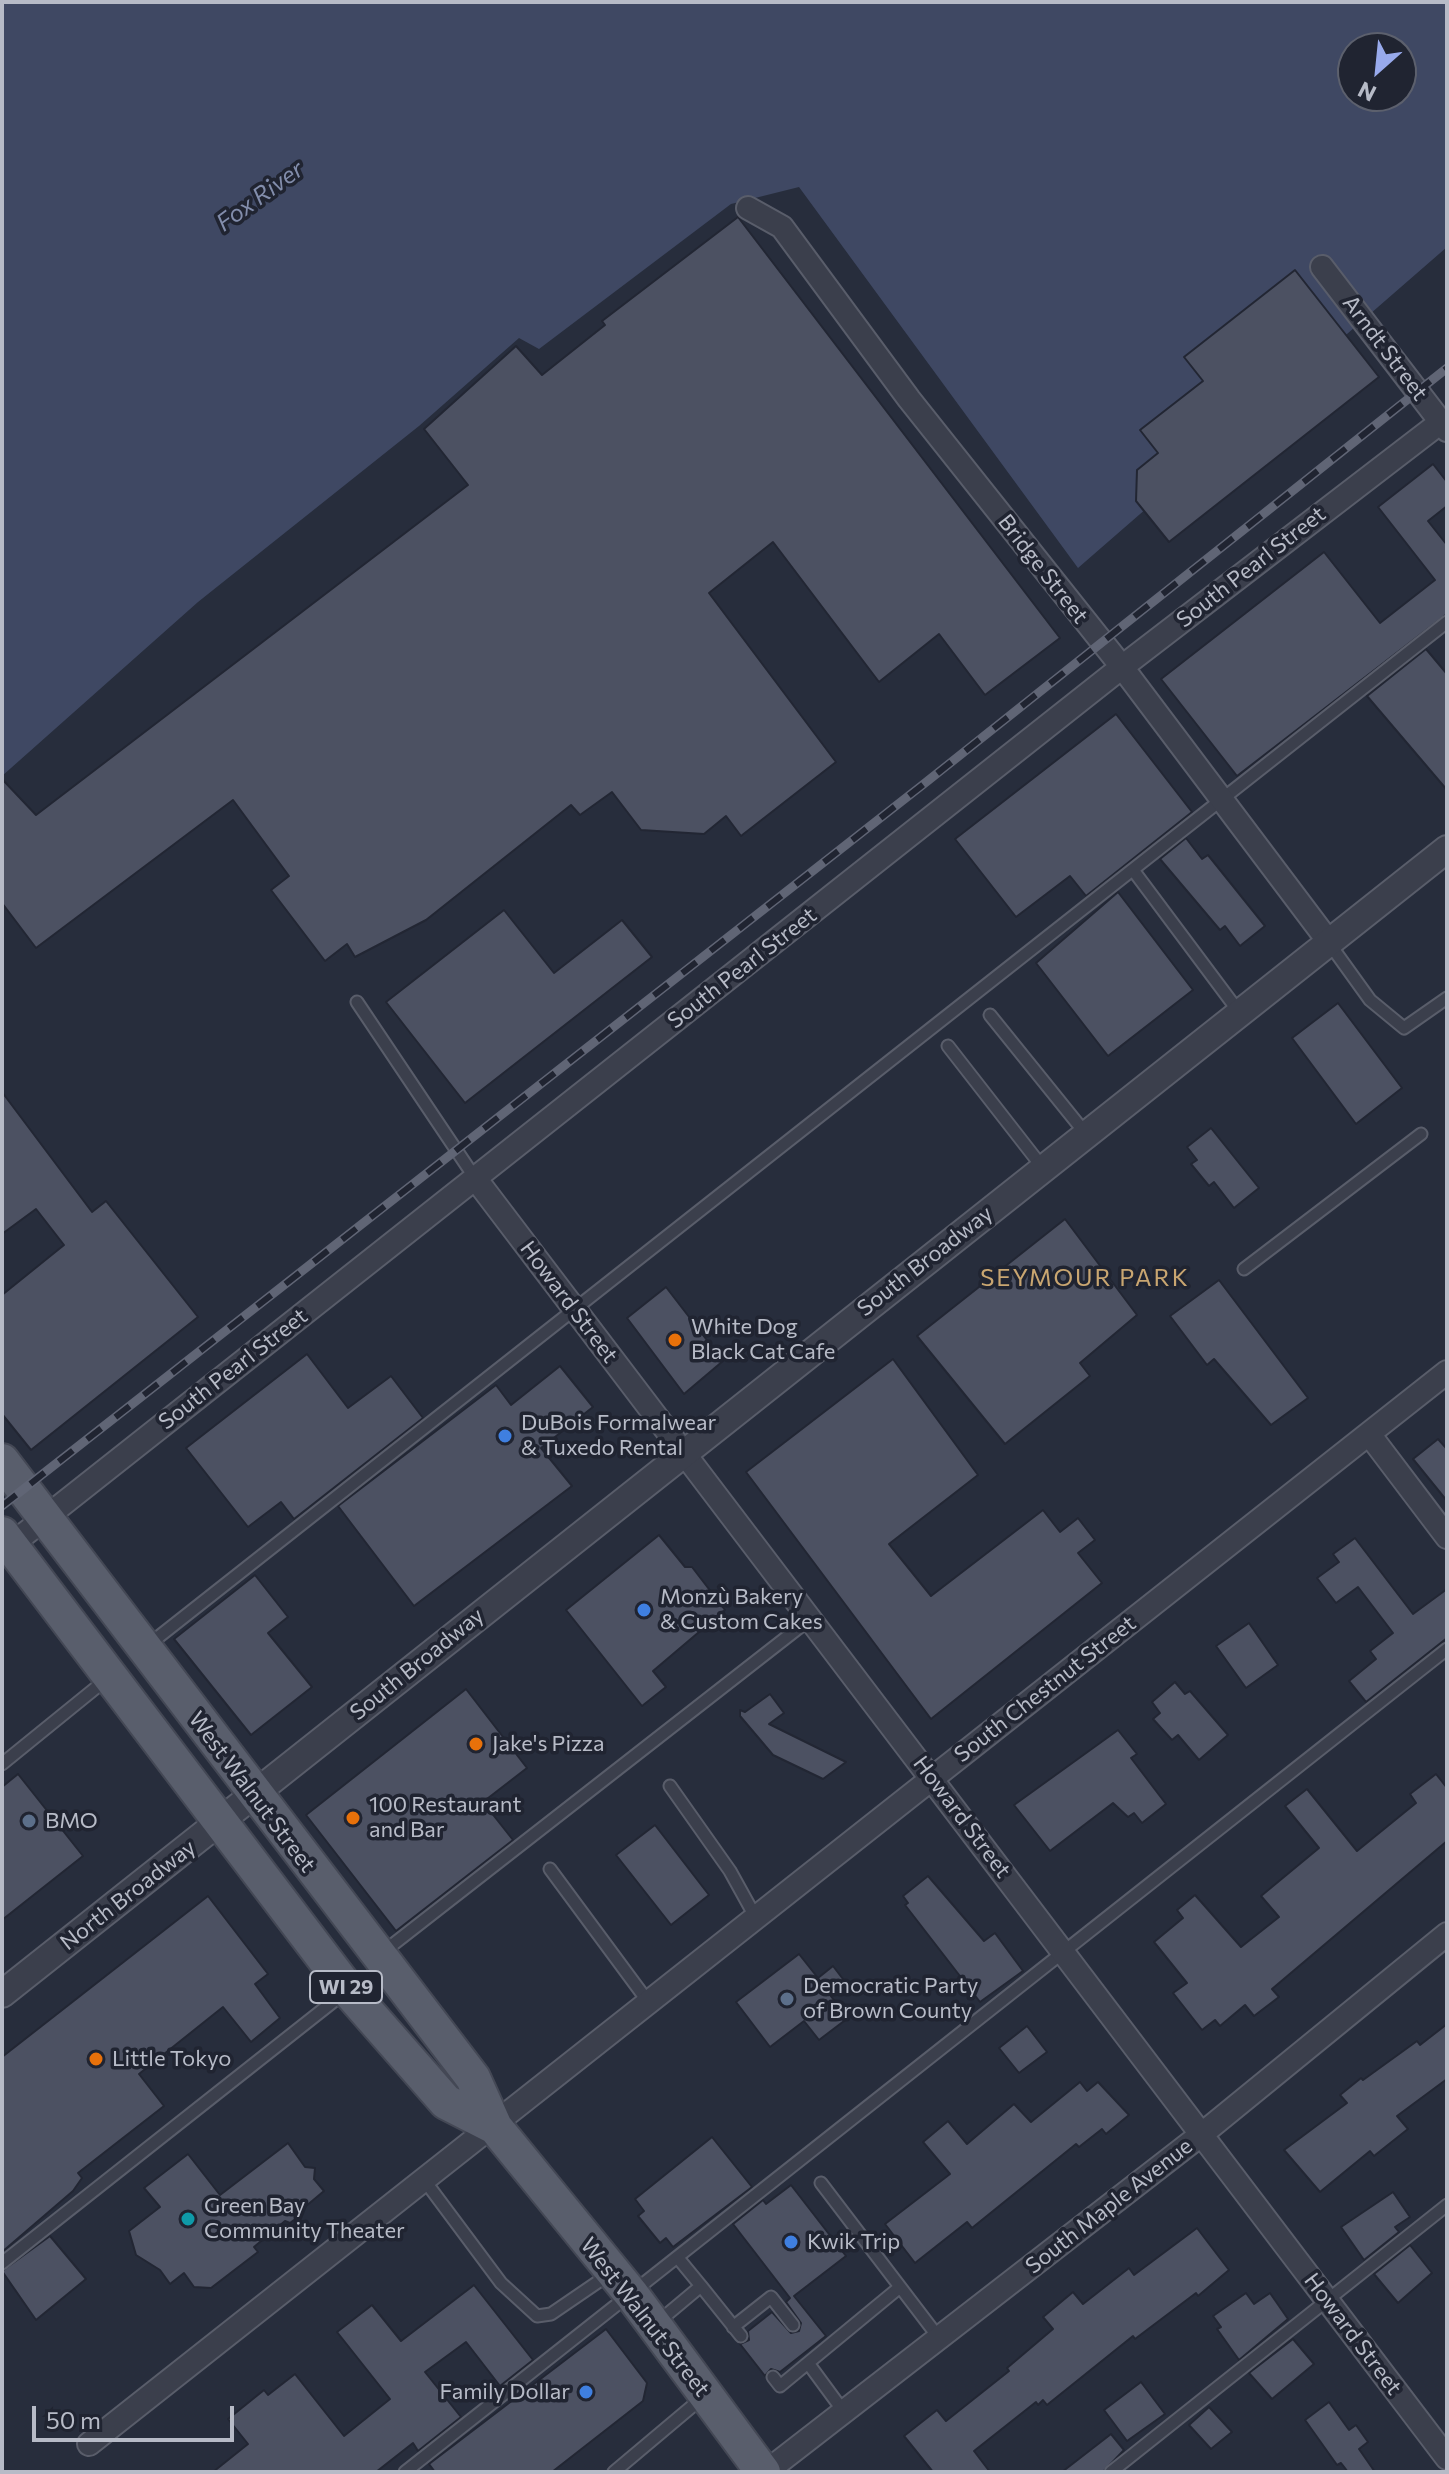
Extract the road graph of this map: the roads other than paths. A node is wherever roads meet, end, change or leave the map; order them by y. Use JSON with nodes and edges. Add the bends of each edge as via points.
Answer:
{"nodes":[{"id":1,"x":748,"y":208,"type":"dead end"},
{"id":2,"x":1322,"y":267,"type":"dead end"},
{"id":3,"x":1444,"y":426,"type":"edge"},
{"id":4,"x":1447,"y":622,"type":"edge"},
{"id":5,"x":1122,"y":667,"type":"junction"},
{"id":6,"x":1221,"y":801,"type":"junction"},
{"id":7,"x":1447,"y":849,"type":"edge"},
{"id":8,"x":1133,"y":870,"type":"junction"},
{"id":9,"x":1329,"y":942,"type":"junction"},
{"id":10,"x":1447,"y":998,"type":"edge"},
{"id":11,"x":357,"y":1002,"type":"dead end"},
{"id":12,"x":1240,"y":1013,"type":"junction"},
{"id":13,"x":990,"y":1015,"type":"dead end"},
{"id":14,"x":948,"y":1046,"type":"dead end"},
{"id":15,"x":1086,"y":1134,"type":"junction"},
{"id":16,"x":1421,"y":1134,"type":"dead end"},
{"id":17,"x":1043,"y":1168,"type":"junction"},
{"id":18,"x":475,"y":1178,"type":"junction"},
{"id":19,"x":1244,"y":1269,"type":"dead end"},
{"id":20,"x":577,"y":1311,"type":"junction"},
{"id":21,"x":1447,"y":1372,"type":"edge"},
{"id":22,"x":1369,"y":1434,"type":"junction"},
{"id":23,"x":684,"y":1451,"type":"junction"},
{"id":24,"x":2,"y":1461,"type":"edge"},
{"id":25,"x":46,"y":1517,"type":"junction"},
{"id":26,"x":1447,"y":1537,"type":"edge"},
{"id":27,"x":5,"y":1544,"type":"edge"},
{"id":28,"x":810,"y":1619,"type":"junction"},
{"id":29,"x":143,"y":1649,"type":"junction"},
{"id":30,"x":1447,"y":1649,"type":"edge"},
{"id":31,"x":109,"y":1678,"type":"junction"},
{"id":32,"x":2,"y":1764,"type":"edge"},
{"id":33,"x":932,"y":1779,"type":"junction"},
{"id":34,"x":670,"y":1786,"type":"dead end"},
{"id":35,"x":255,"y":1796,"type":"junction"},
{"id":36,"x":220,"y":1823,"type":"junction"},
{"id":37,"x":550,"y":1869,"type":"dead end"},
{"id":38,"x":756,"y":1918,"type":"junction"},
{"id":39,"x":1447,"y":1934,"type":"edge"},
{"id":40,"x":1062,"y":1950,"type":"junction"},
{"id":41,"x":378,"y":1956,"type":"junction"},
{"id":42,"x":348,"y":1990,"type":"junction"},
{"id":43,"x":2,"y":1994,"type":"edge"},
{"id":44,"x":649,"y":2004,"type":"junction"},
{"id":45,"x":495,"y":2127,"type":"junction"},
{"id":46,"x":1202,"y":2134,"type":"junction"},
{"id":47,"x":425,"y":2181,"type":"junction"},
{"id":48,"x":821,"y":2183,"type":"dead end"},
{"id":49,"x":1447,"y":2205,"type":"edge"},
{"id":50,"x":678,"y":2258,"type":"junction"},
{"id":51,"x":2,"y":2263,"type":"edge"},
{"id":52,"x":622,"y":2283,"type":"junction"},
{"id":53,"x":701,"y":2286,"type":"junction"},
{"id":54,"x":900,"y":2287,"type":"junction"},
{"id":55,"x":1327,"y":2299,"type":"junction"},
{"id":56,"x":654,"y":2325,"type":"junction"},
{"id":57,"x":793,"y":2325,"type":"dead end"},
{"id":58,"x":939,"y":2338,"type":"junction"},
{"id":59,"x":805,"y":2360,"type":"junction"},
{"id":60,"x":773,"y":2377,"type":"dead end"},
{"id":61,"x":706,"y":2395,"type":"junction"},
{"id":62,"x":844,"y":2412,"type":"junction"},
{"id":63,"x":89,"y":2444,"type":"dead end"},
{"id":64,"x":1447,"y":2458,"type":"edge"},
{"id":65,"x":405,"y":2472,"type":"edge"},
{"id":66,"x":614,"y":2472,"type":"edge"},
{"id":67,"x":764,"y":2472,"type":"edge"},
{"id":68,"x":1111,"y":2472,"type":"edge"}],
"edges":[{"from":1,"to":5,"type":"street","name":"Bridge Street","via":[[782,227],[909,399]]},
{"from":2,"to":3,"type":"street","name":"Arndt Street"},
{"from":3,"to":5,"type":"street","name":"South Pearl Street"},
{"from":4,"to":6,"type":"lane"},
{"from":5,"to":6,"type":"street","name":"Bridge Street"},
{"from":5,"to":18,"type":"street","name":"South Pearl Street"},
{"from":6,"to":8,"type":"lane"},
{"from":6,"to":9,"type":"street","name":"Bridge Street"},
{"from":7,"to":9,"type":"street","name":"South Broadway"},
{"from":8,"to":12,"type":"lane"},
{"from":8,"to":20,"type":"lane"},
{"from":9,"to":10,"type":"lane","via":[[1370,1000],[1404,1028]]},
{"from":9,"to":12,"type":"street","name":"South Broadway"},
{"from":11,"to":18,"type":"lane"},
{"from":12,"to":15,"type":"street","name":"South Broadway"},
{"from":13,"to":15,"type":"lane"},
{"from":14,"to":17,"type":"lane"},
{"from":15,"to":17,"type":"street","name":"South Broadway"},
{"from":16,"to":19,"type":"lane"},
{"from":17,"to":23,"type":"street","name":"South Broadway"},
{"from":18,"to":20,"type":"street","name":"Howard Street"},
{"from":18,"to":25,"type":"street","name":"South Pearl Street"},
{"from":20,"to":23,"type":"street","name":"Howard Street"},
{"from":20,"to":29,"type":"lane"},
{"from":21,"to":22,"type":"street","name":"South Chestnut Street"},
{"from":22,"to":26,"type":"street"},
{"from":22,"to":33,"type":"street","name":"South Chestnut Street"},
{"from":23,"to":28,"type":"street","name":"Howard Street"},
{"from":23,"to":35,"type":"street","name":"South Broadway"},
{"from":24,"to":25,"type":"main road","name":"West Walnut Street","number":"WI 29"},
{"from":25,"to":27,"type":"street","name":"South Pearl Street"},
{"from":25,"to":29,"type":"main road","name":"West Walnut Street","number":"WI 29"},
{"from":27,"to":31,"type":"main road","name":"West Walnut Street","number":"WI 29"},
{"from":28,"to":33,"type":"street","name":"Howard Street"},
{"from":28,"to":41,"type":"lane"},
{"from":29,"to":35,"type":"main road","name":"West Walnut Street","number":"WI 29"},
{"from":30,"to":40,"type":"lane"},
{"from":31,"to":32,"type":"lane"},
{"from":31,"to":36,"type":"main road","name":"West Walnut Street","number":"WI 29"},
{"from":33,"to":38,"type":"street","name":"South Chestnut Street"},
{"from":33,"to":40,"type":"street","name":"Howard Street"},
{"from":34,"to":38,"type":"lane"},
{"from":35,"to":36,"type":"street","name":"North Broadway"},
{"from":35,"to":41,"type":"main road","name":"West Walnut Street","number":"WI 29"},
{"from":36,"to":42,"type":"main road","name":"West Walnut Street","number":"WI 29"},
{"from":36,"to":43,"type":"street","name":"North Broadway"},
{"from":37,"to":44,"type":"lane"},
{"from":38,"to":44,"type":"street","name":"South Chestnut Street"},
{"from":39,"to":46,"type":"street","name":"South Maple Avenue"},
{"from":40,"to":46,"type":"street","name":"Howard Street"},
{"from":40,"to":50,"type":"lane"},
{"from":41,"to":45,"type":"main road","name":"West Walnut Street","number":"WI 29","via":[[473,2078]]},
{"from":42,"to":45,"type":"main road","name":"West Walnut Street","number":"WI 29","via":[[446,2102]]},
{"from":42,"to":51,"type":"lane"},
{"from":44,"to":45,"type":"street","name":"South Chestnut Street"},
{"from":45,"to":47,"type":"street","name":"South Chestnut Street"},
{"from":45,"to":52,"type":"main road","name":"West Walnut Street","number":"WI 29"},
{"from":46,"to":55,"type":"street","name":"Howard Street"},
{"from":46,"to":58,"type":"street","name":"South Maple Avenue"},
{"from":47,"to":52,"type":"lane","via":[[501,2283],[537,2316]]},
{"from":47,"to":63,"type":"street","name":"South Chestnut Street"},
{"from":48,"to":54,"type":"lane"},
{"from":49,"to":55,"type":"lane"},
{"from":50,"to":52,"type":"lane"},
{"from":50,"to":53,"type":"lane"},
{"from":52,"to":56,"type":"main road","name":"West Walnut Street","number":"WI 29"},
{"from":52,"to":65,"type":"lane"},
{"from":53,"to":56,"type":"lane"},
{"from":53,"to":57,"type":"lane","via":[[737,2332],[771,2297]]},
{"from":54,"to":58,"type":"lane"},
{"from":54,"to":59,"type":"lane"},
{"from":55,"to":64,"type":"street","name":"Howard Street"},
{"from":55,"to":68,"type":"lane"},
{"from":56,"to":61,"type":"main road","name":"West Walnut Street","number":"WI 29"},
{"from":58,"to":62,"type":"street","name":"South Maple Avenue"},
{"from":59,"to":60,"type":"lane","via":[[780,2386]]},
{"from":59,"to":62,"type":"lane"},
{"from":61,"to":66,"type":"lane"},
{"from":61,"to":67,"type":"main road","name":"West Walnut Street","number":"WI 29"},
{"from":62,"to":67,"type":"street","name":"South Maple Avenue"}]}
